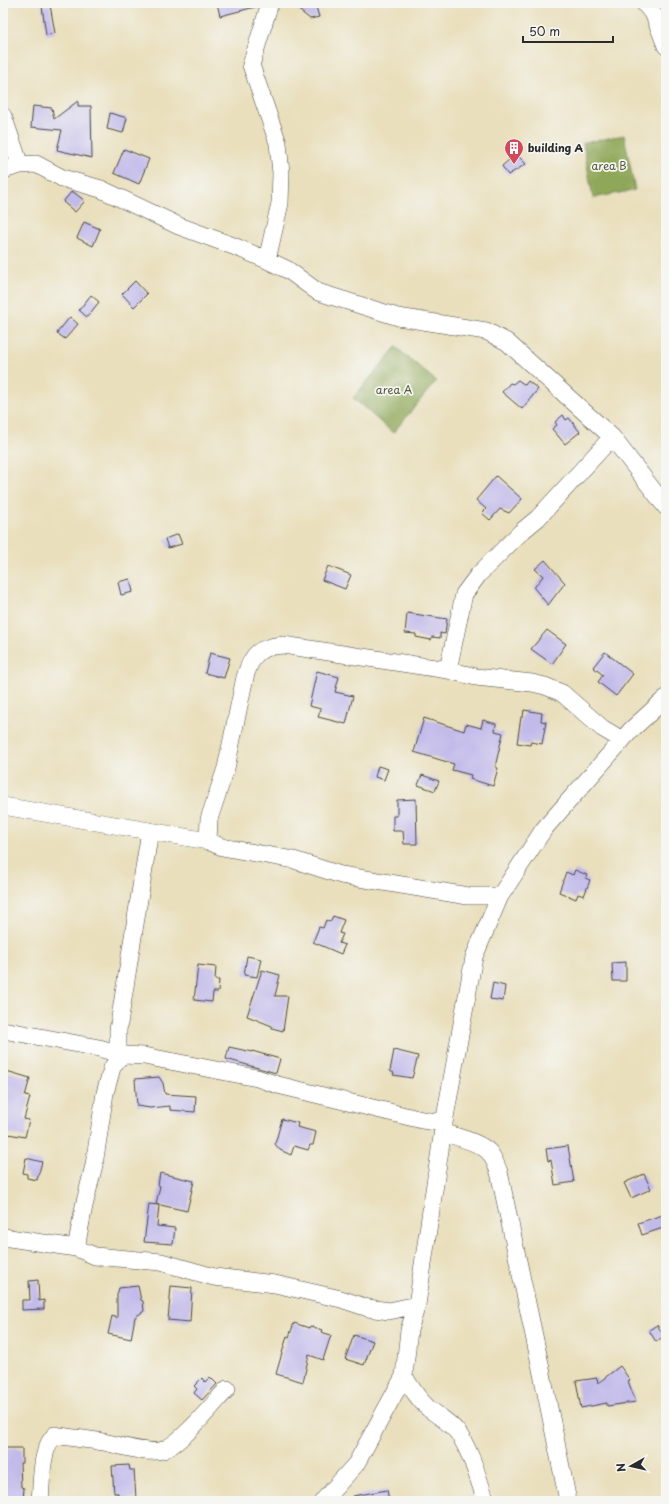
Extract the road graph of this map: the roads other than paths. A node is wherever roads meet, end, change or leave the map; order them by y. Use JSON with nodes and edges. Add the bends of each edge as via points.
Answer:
{"nodes":[{"id":1,"x":270,"y":3,"type":"edge"},
{"id":2,"x":644,"y":3,"type":"edge"},
{"id":3,"x":666,"y":46,"type":"edge"},
{"id":4,"x":3,"y":116,"type":"edge"},
{"id":5,"x":20,"y":165,"type":"junction"},
{"id":6,"x":3,"y":170,"type":"edge"},
{"id":7,"x":267,"y":260,"type":"junction"},
{"id":8,"x":612,"y":437,"type":"junction"},
{"id":9,"x":666,"y":507,"type":"edge"},
{"id":10,"x":448,"y":670,"type":"junction"},
{"id":11,"x":666,"y":698,"type":"edge"},
{"id":12,"x":622,"y":740,"type":"junction"},
{"id":13,"x":3,"y":806,"type":"edge"},
{"id":14,"x":150,"y":831,"type":"junction"},
{"id":15,"x":208,"y":841,"type":"junction"},
{"id":16,"x":500,"y":896,"type":"junction"},
{"id":17,"x":3,"y":1030,"type":"edge"},
{"id":18,"x":121,"y":1054,"type":"junction"},
{"id":19,"x":444,"y":1128,"type":"junction"},
{"id":20,"x":3,"y":1237,"type":"edge"},
{"id":21,"x":76,"y":1248,"type":"junction"},
{"id":22,"x":417,"y":1306,"type":"junction"},
{"id":23,"x":404,"y":1376,"type":"junction"},
{"id":24,"x":227,"y":1389,"type":"dead end"},
{"id":25,"x":40,"y":1501,"type":"edge"},
{"id":26,"x":323,"y":1501,"type":"edge"},
{"id":27,"x":486,"y":1501,"type":"edge"},
{"id":28,"x":568,"y":1501,"type":"edge"}],
"edges":[{"from":1,"to":7,"type":"street","via":[[251,65],[278,143],[281,173],[280,203]]},
{"from":2,"to":3,"type":"street","via":[[654,16]]},
{"from":4,"to":5,"type":"street"},
{"from":5,"to":6,"type":"street"},
{"from":5,"to":7,"type":"street","via":[[36,164],[62,178],[101,189],[179,226]]},
{"from":7,"to":8,"type":"street","via":[[288,270],[318,292],[398,317],[486,332],[507,342]]},
{"from":8,"to":9,"type":"street"},
{"from":8,"to":10,"type":"street","via":[[538,518],[480,574],[464,594]]},
{"from":10,"to":12,"type":"street","via":[[476,677],[532,682],[545,686],[562,693],[602,728]]},
{"from":10,"to":15,"type":"street","via":[[283,645],[268,646],[255,654],[242,688],[226,768],[209,819]]},
{"from":11,"to":12,"type":"street"},
{"from":12,"to":16,"type":"street","via":[[544,829]]},
{"from":13,"to":14,"type":"street"},
{"from":14,"to":15,"type":"street"},
{"from":14,"to":18,"type":"street","via":[[119,1024]]},
{"from":15,"to":16,"type":"street","via":[[222,847],[294,860],[341,875],[468,896]]},
{"from":16,"to":19,"type":"street","via":[[474,957]]},
{"from":17,"to":18,"type":"street"},
{"from":18,"to":19,"type":"street","via":[[144,1056],[257,1078],[422,1120]]},
{"from":18,"to":21,"type":"street","via":[[112,1068],[105,1093],[94,1165]]},
{"from":19,"to":22,"type":"street"},
{"from":19,"to":28,"type":"street","via":[[481,1146],[491,1155],[498,1172],[540,1359]]},
{"from":20,"to":21,"type":"street"},
{"from":21,"to":22,"type":"street","via":[[95,1256],[161,1262],[214,1277],[275,1284],[368,1308],[389,1311]]},
{"from":22,"to":23,"type":"street","via":[[409,1330]]},
{"from":23,"to":26,"type":"street","via":[[356,1464]]},
{"from":23,"to":27,"type":"street","via":[[419,1399],[458,1433],[469,1453]]},
{"from":24,"to":25,"type":"street","via":[[188,1431],[172,1446],[163,1450],[152,1452],[54,1435],[45,1451]]}]}
